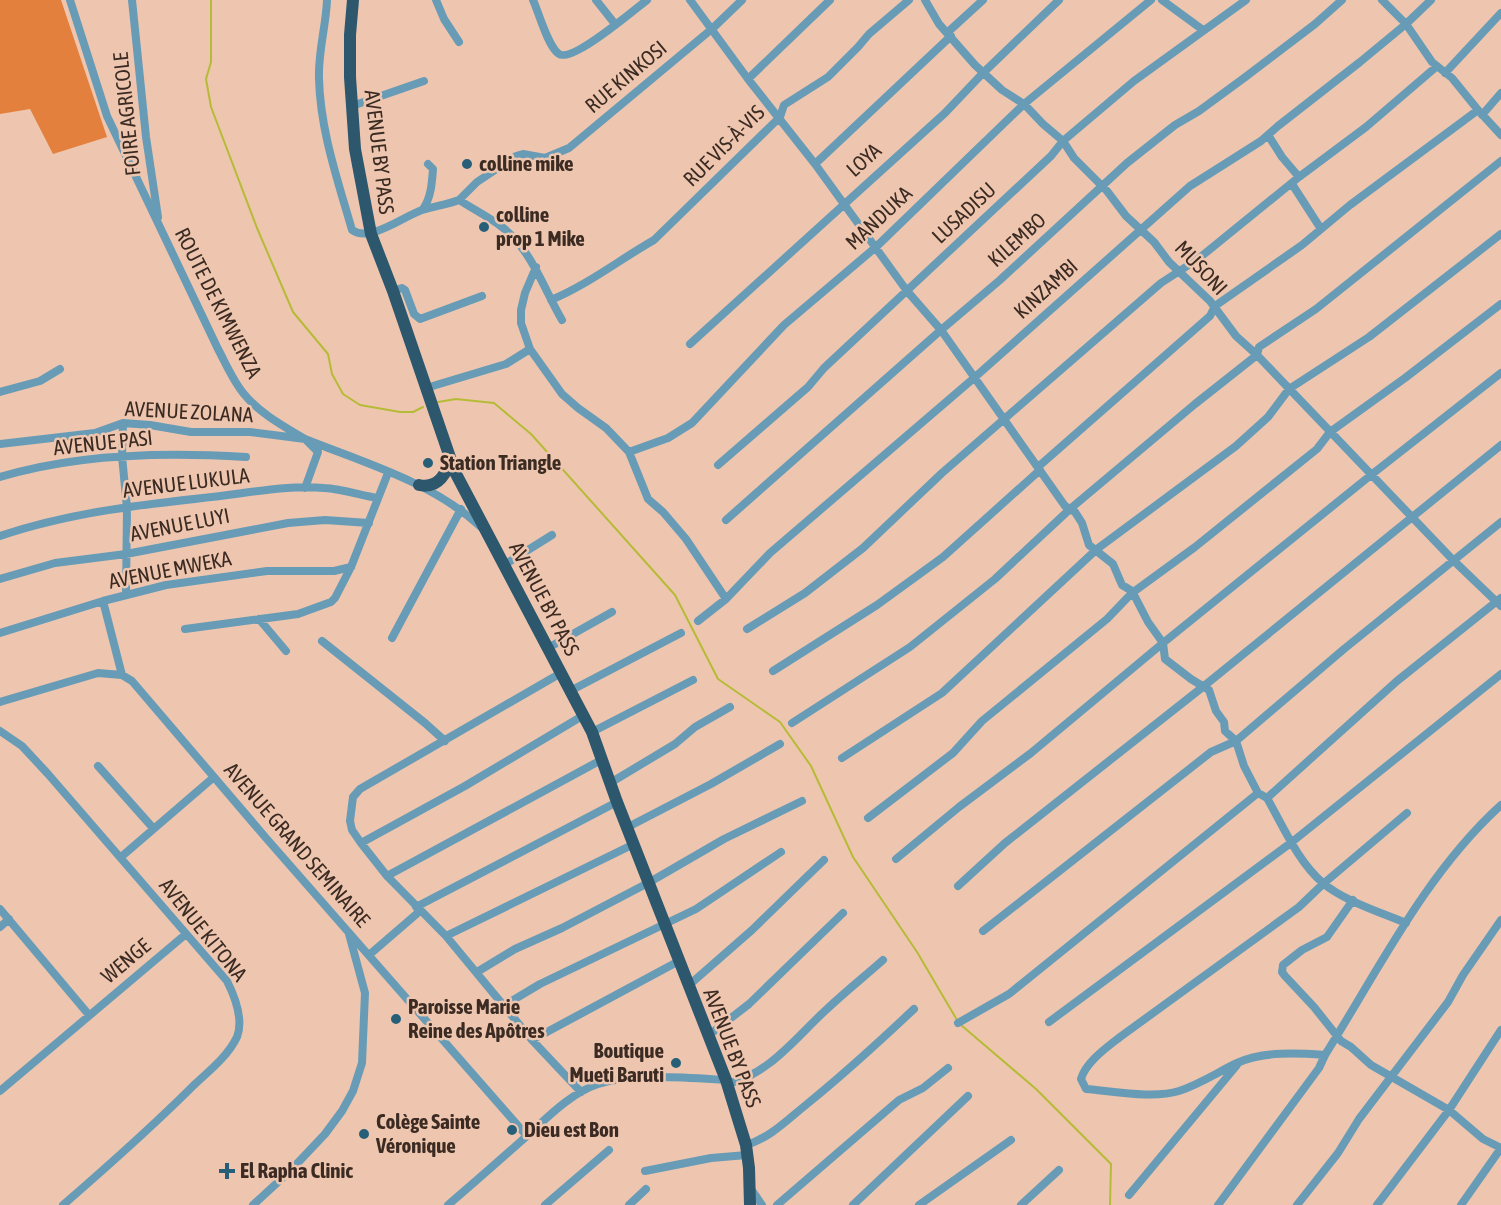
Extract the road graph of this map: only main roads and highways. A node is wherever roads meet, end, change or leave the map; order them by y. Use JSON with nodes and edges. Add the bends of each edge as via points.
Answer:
{"nodes":[{"id":1,"x":353,"y":0,"type":"edge"},
{"id":2,"x":448,"y":451,"type":"junction"},
{"id":3,"x":419,"y":485,"type":"road end"},
{"id":4,"x":750,"y":1205,"type":"edge"}],
"edges":[{"from":1,"to":2,"type":"highway","name":"AVENUE BY PASS","via":[[350,35],[355,149],[371,234]]},
{"from":2,"to":3,"type":"highway","via":[[449,465],[444,475],[433,485]]},
{"from":2,"to":4,"type":"highway","name":"AVENUE BY PASS","via":[[455,472],[584,715],[603,759],[727,1082],[746,1150]]}]}
